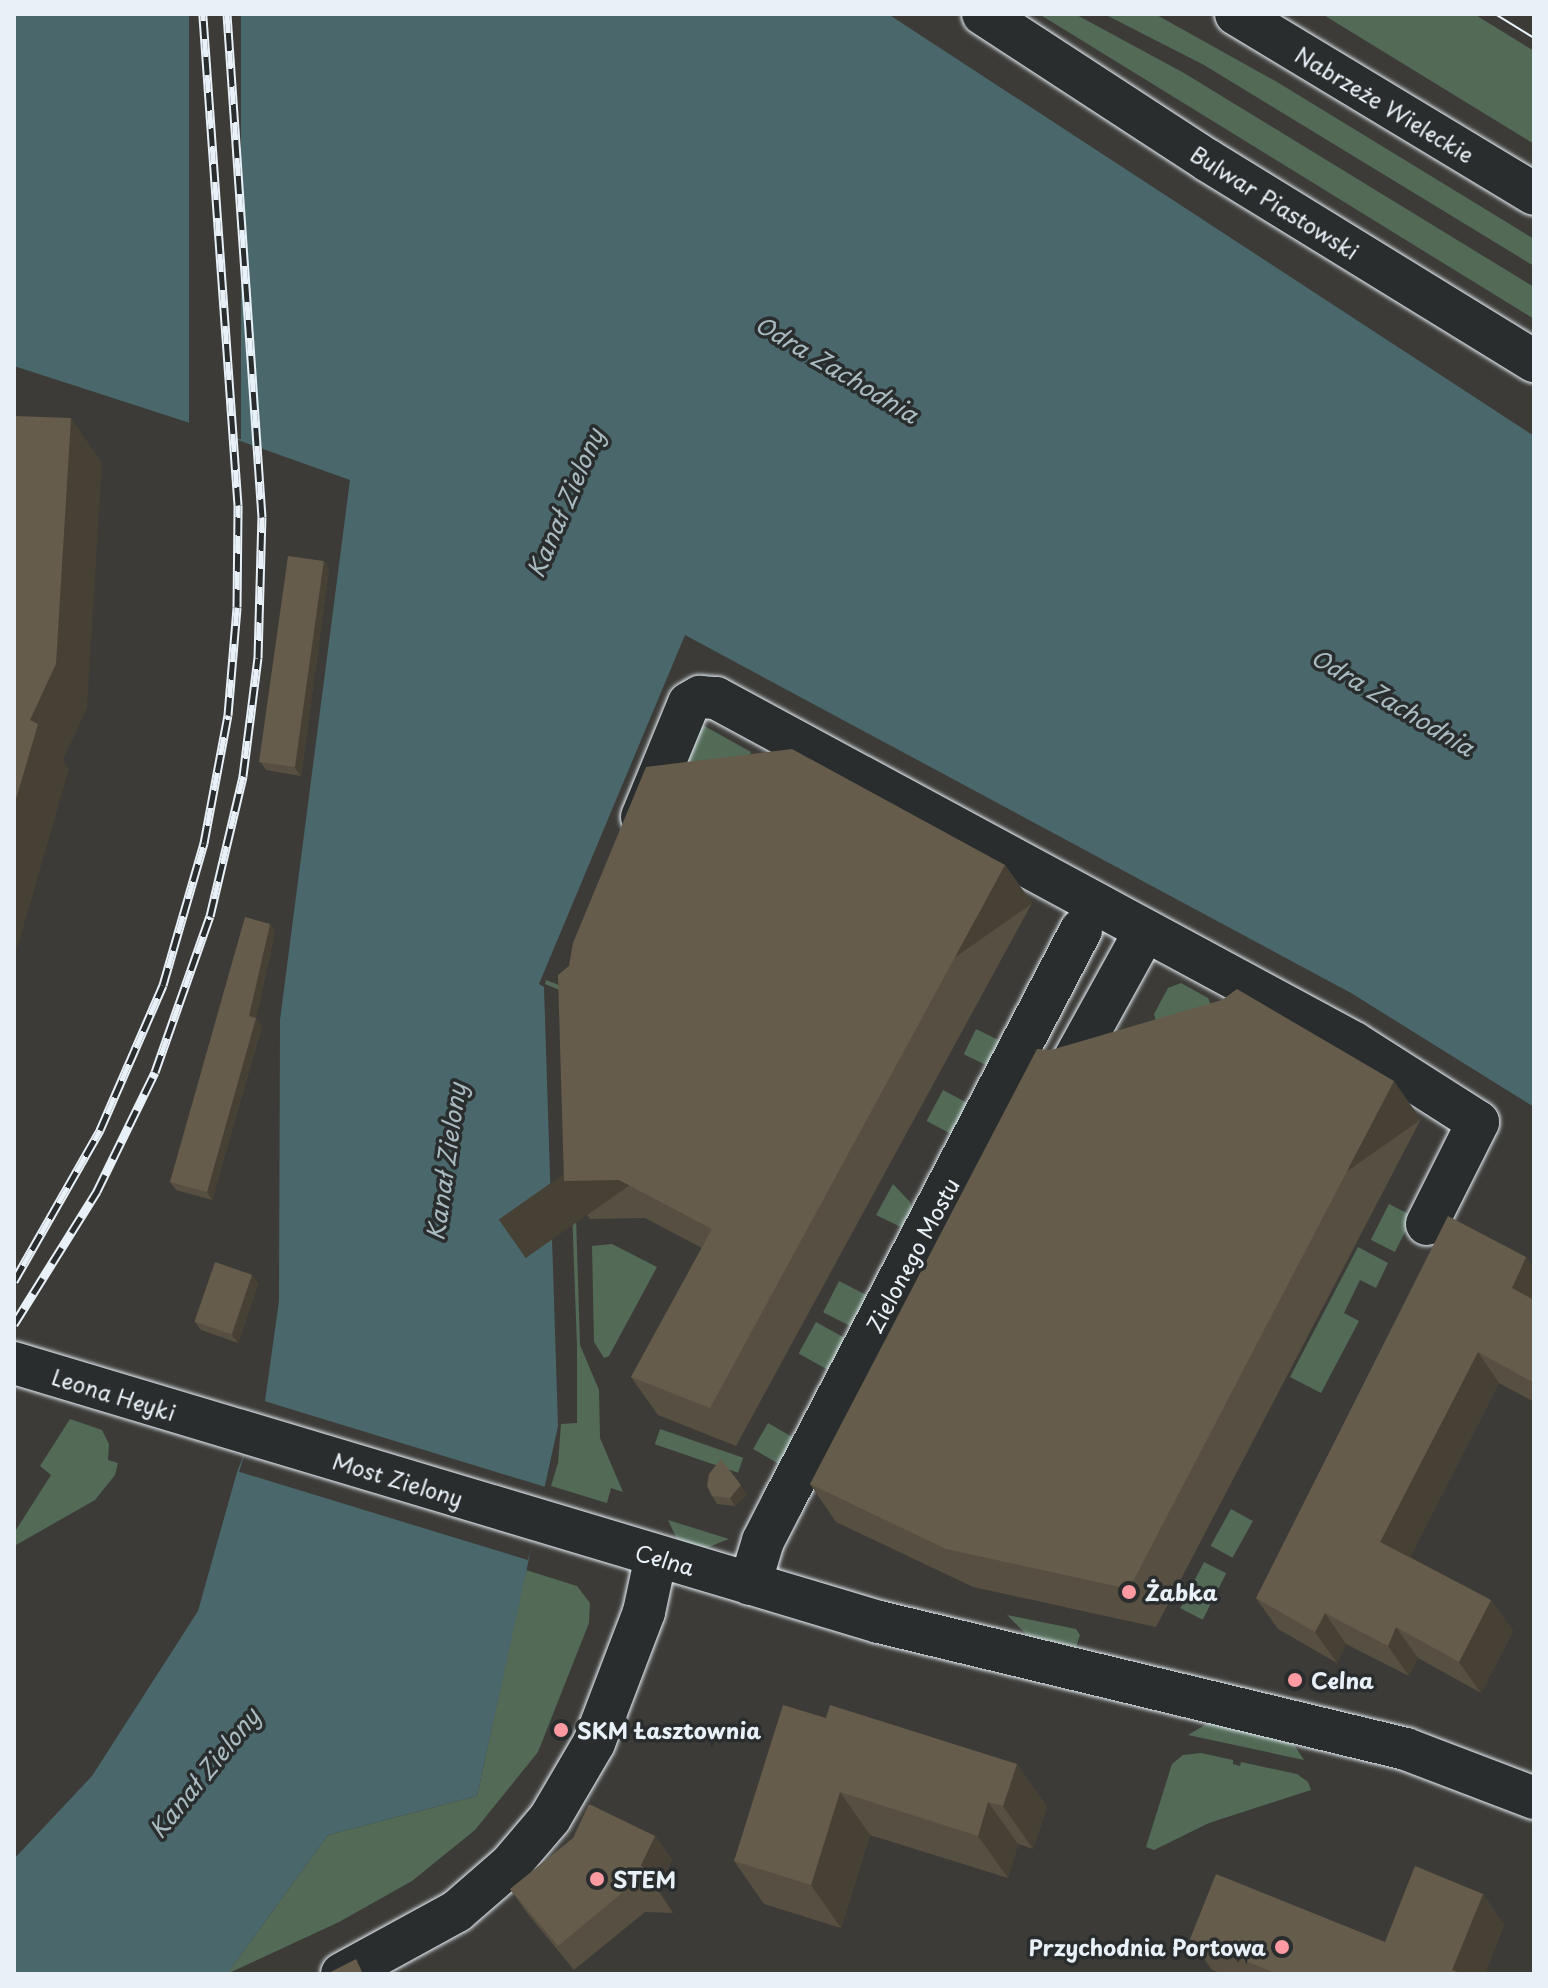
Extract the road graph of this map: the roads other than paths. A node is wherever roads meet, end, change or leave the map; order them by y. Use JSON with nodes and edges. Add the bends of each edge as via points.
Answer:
{"nodes":[{"id":1,"x":983,"y":14,"type":"edge"},
{"id":2,"x":1236,"y":14,"type":"edge"},
{"id":3,"x":1011,"y":26,"type":"edge"},
{"id":4,"x":1534,"y":194,"type":"edge"},
{"id":5,"x":1534,"y":361,"type":"edge"},
{"id":6,"x":832,"y":761,"type":"junction"},
{"id":7,"x":773,"y":768,"type":"edge"},
{"id":8,"x":700,"y":777,"type":"edge"},
{"id":9,"x":656,"y":783,"type":"junction"},
{"id":10,"x":627,"y":852,"type":"edge"},
{"id":11,"x":1081,"y":930,"type":"dead end"},
{"id":12,"x":1145,"y":931,"type":"junction"},
{"id":13,"x":1128,"y":1048,"type":"edge"},
{"id":14,"x":1427,"y":1224,"type":"dead end"},
{"id":15,"x":14,"y":1363,"type":"edge"},
{"id":16,"x":214,"y":1425,"type":"joint"},
{"id":17,"x":581,"y":1534,"type":"joint"},
{"id":18,"x":656,"y":1556,"type":"junction"},
{"id":19,"x":750,"y":1584,"type":"junction"},
{"id":20,"x":1534,"y":1798,"type":"edge"},
{"id":21,"x":342,"y":1974,"type":"edge"}],
"edges":[{"from":1,"to":3,"type":"street","name":"Bulwar Piastowski"},
{"from":2,"to":4,"type":"street","name":"Nabrzeże Wieleckie"},
{"from":3,"to":5,"type":"street","name":"Bulwar Piastowski","via":[[1207,160]]},
{"from":6,"to":7,"type":"street"},
{"from":6,"to":9,"type":"street","via":[[716,698],[700,697],[689,703]]},
{"from":6,"to":12,"type":"street"},
{"from":8,"to":9,"type":"street"},
{"from":9,"to":10,"type":"street"},
{"from":11,"to":19,"type":"street","name":"Zielonego Mostu","via":[[765,1535]]},
{"from":12,"to":13,"type":"street","via":[[1071,1065]]},
{"from":12,"to":14,"type":"street","via":[[1241,1005],[1354,1043],[1478,1122]]},
{"from":15,"to":16,"type":"street","name":"Leona Heyki"},
{"from":16,"to":17,"type":"street","name":"Most Zielony"},
{"from":17,"to":18,"type":"street","name":"Celna"},
{"from":18,"to":19,"type":"street","name":"Celna"},
{"from":18,"to":21,"type":"street","via":[[644,1612],[597,1734],[550,1818],[510,1865],[457,1911]]},
{"from":19,"to":20,"type":"street","name":"Celna","via":[[879,1622],[1368,1738]]}]}
